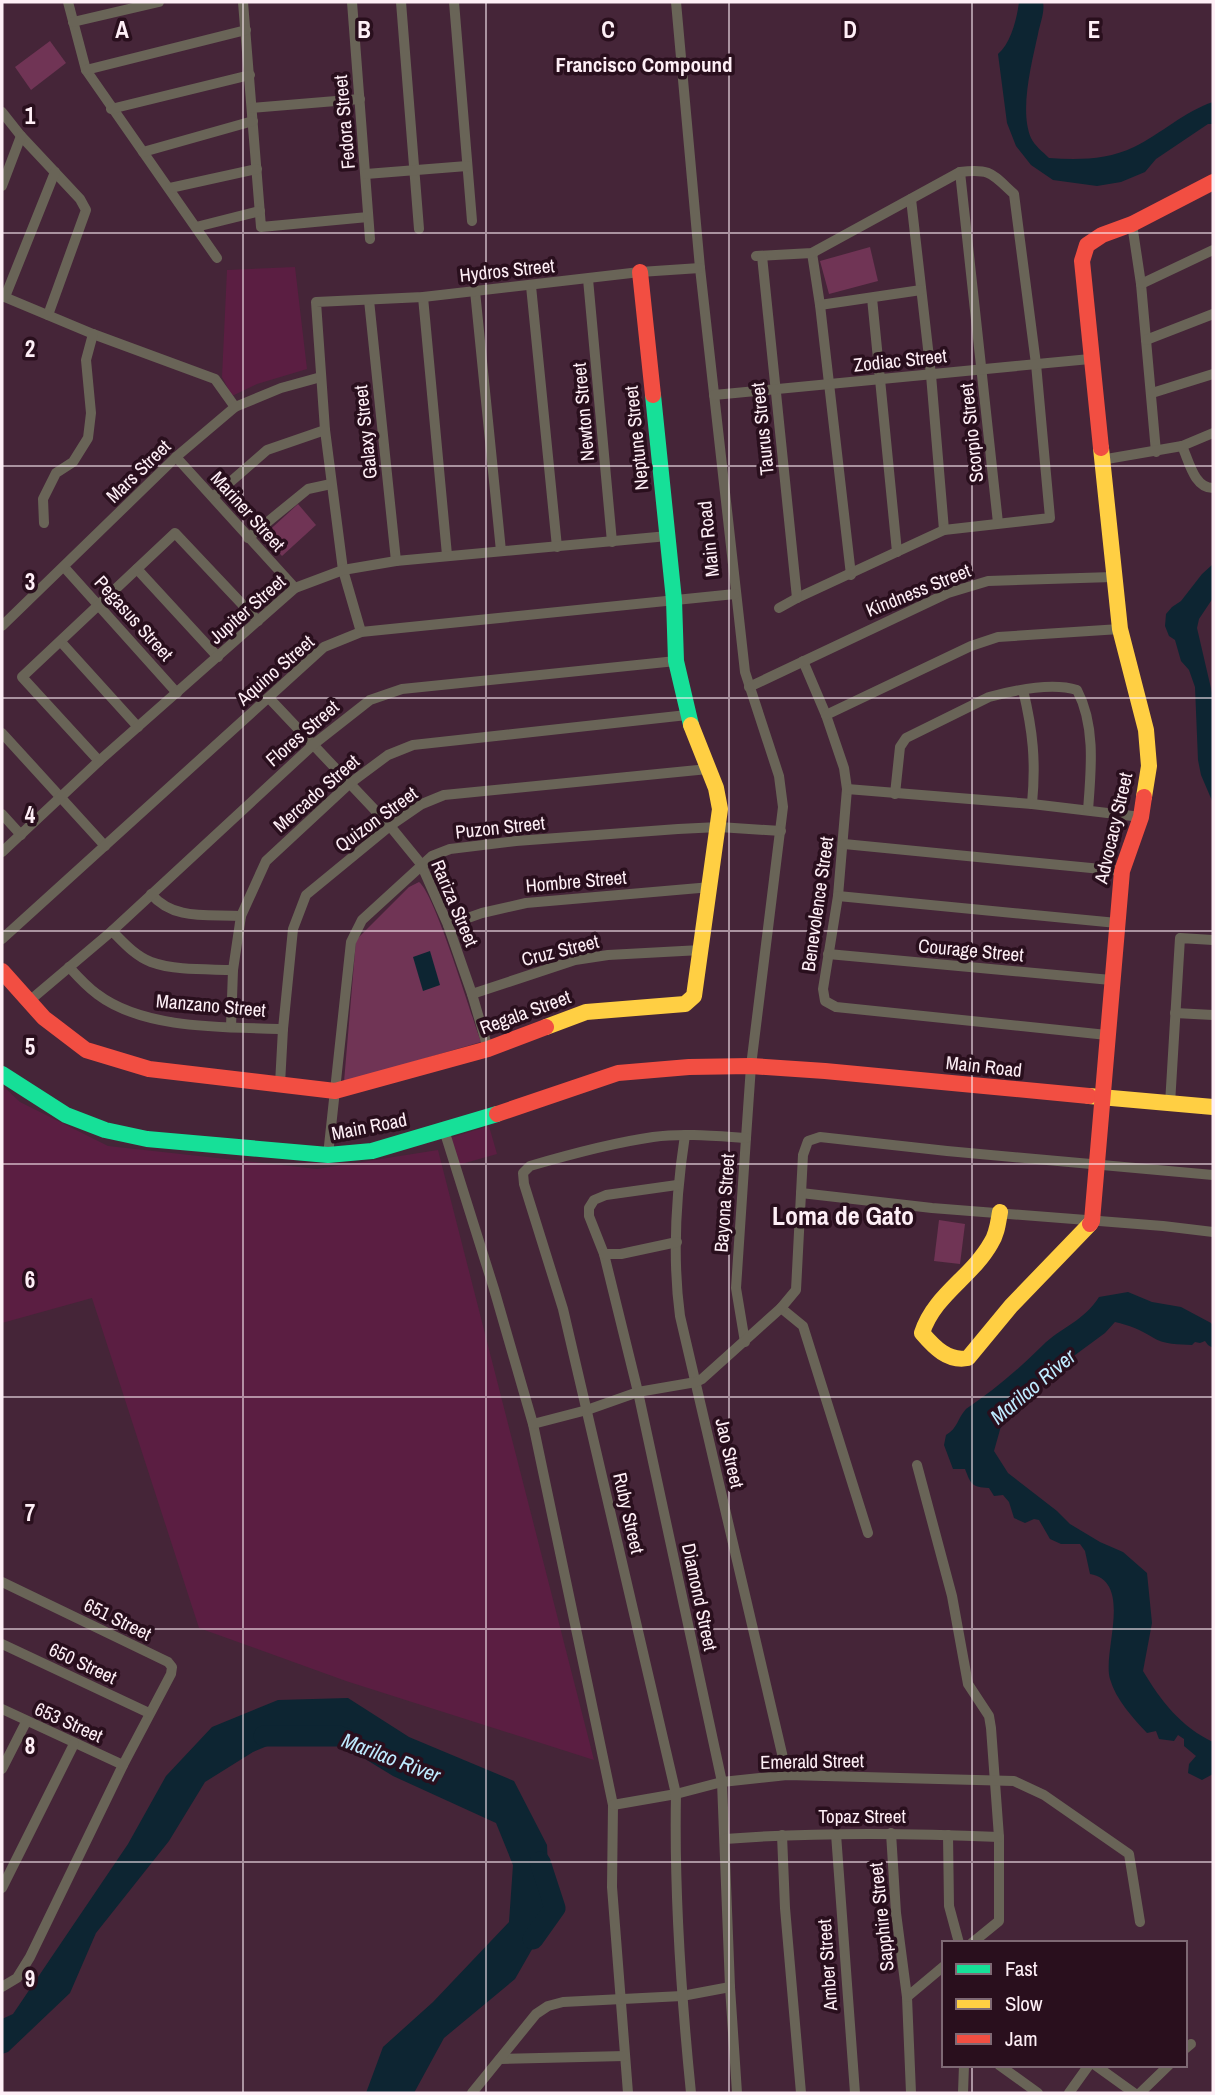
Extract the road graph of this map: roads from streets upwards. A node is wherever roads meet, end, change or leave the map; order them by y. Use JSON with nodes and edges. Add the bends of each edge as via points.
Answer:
{"nodes":[{"id":1,"x":68,"y":2,"type":"edge"},
{"id":2,"x":159,"y":2,"type":"edge"},
{"id":3,"x":243,"y":2,"type":"edge"},
{"id":4,"x":352,"y":2,"type":"edge"},
{"id":5,"x":401,"y":2,"type":"edge"},
{"id":6,"x":454,"y":2,"type":"edge"},
{"id":7,"x":676,"y":2,"type":"edge"},
{"id":8,"x":73,"y":22,"type":"junction"},
{"id":9,"x":246,"y":30,"type":"junction"},
{"id":10,"x":86,"y":70,"type":"junction"},
{"id":11,"x":250,"y":75,"type":"junction"},
{"id":12,"x":360,"y":99,"type":"junction"},
{"id":13,"x":252,"y":108,"type":"junction"},
{"id":14,"x":111,"y":109,"type":"junction"},
{"id":15,"x":2,"y":112,"type":"edge"},
{"id":16,"x":253,"y":121,"type":"junction"},
{"id":17,"x":21,"y":136,"type":"junction"},
{"id":18,"x":143,"y":152,"type":"junction"},
{"id":19,"x":467,"y":166,"type":"junction"},
{"id":20,"x":257,"y":169,"type":"junction"},
{"id":21,"x":413,"y":170,"type":"junction"},
{"id":22,"x":55,"y":172,"type":"junction"},
{"id":23,"x":960,"y":172,"type":"junction"},
{"id":24,"x":366,"y":174,"type":"junction"},
{"id":25,"x":1213,"y":182,"type":"edge"},
{"id":26,"x":2,"y":186,"type":"edge"},
{"id":27,"x":170,"y":188,"type":"junction"},
{"id":28,"x":911,"y":199,"type":"junction"},
{"id":29,"x":260,"y":211,"type":"junction"},
{"id":30,"x":368,"y":217,"type":"junction"},
{"id":31,"x":472,"y":221,"type":"dead end"},
{"id":32,"x":1132,"y":224,"type":"junction"},
{"id":33,"x":196,"y":227,"type":"junction"},
{"id":34,"x":419,"y":229,"type":"dead end"},
{"id":35,"x":370,"y":239,"type":"dead end"},
{"id":36,"x":1213,"y":250,"type":"edge"},
{"id":37,"x":812,"y":253,"type":"junction"},
{"id":38,"x":217,"y":258,"type":"dead end"},
{"id":39,"x":700,"y":268,"type":"junction"},
{"id":40,"x":639,"y":272,"type":"junction"},
{"id":41,"x":588,"y":279,"type":"junction"},
{"id":42,"x":1141,"y":284,"type":"junction"},
{"id":43,"x":531,"y":286,"type":"junction"},
{"id":44,"x":921,"y":289,"type":"junction"},
{"id":45,"x":475,"y":291,"type":"junction"},
{"id":46,"x":4,"y":296,"type":"edge"},
{"id":47,"x":424,"y":297,"type":"junction"},
{"id":48,"x":872,"y":298,"type":"junction"},
{"id":49,"x":369,"y":300,"type":"junction"},
{"id":50,"x":820,"y":305,"type":"junction"},
{"id":51,"x":1213,"y":314,"type":"edge"},
{"id":52,"x":48,"y":315,"type":"junction"},
{"id":53,"x":93,"y":334,"type":"junction"},
{"id":54,"x":1146,"y":340,"type":"junction"},
{"id":55,"x":1090,"y":359,"type":"junction"},
{"id":56,"x":1036,"y":365,"type":"junction"},
{"id":57,"x":982,"y":369,"type":"junction"},
{"id":58,"x":1213,"y":374,"type":"edge"},
{"id":59,"x":931,"y":375,"type":"junction"},
{"id":60,"x":321,"y":377,"type":"junction"},
{"id":61,"x":880,"y":379,"type":"junction"},
{"id":62,"x":828,"y":384,"type":"junction"},
{"id":63,"x":775,"y":390,"type":"junction"},
{"id":64,"x":1152,"y":393,"type":"junction"},
{"id":65,"x":714,"y":395,"type":"junction"},
{"id":66,"x":235,"y":407,"type":"junction"},
{"id":67,"x":325,"y":430,"type":"junction"},
{"id":68,"x":1213,"y":433,"type":"edge"},
{"id":69,"x":1182,"y":446,"type":"junction"},
{"id":70,"x":1156,"y":452,"type":"junction"},
{"id":71,"x":176,"y":457,"type":"junction"},
{"id":72,"x":1101,"y":460,"type":"junction"},
{"id":73,"x":331,"y":484,"type":"junction"},
{"id":74,"x":1213,"y":488,"type":"edge"},
{"id":75,"x":213,"y":498,"type":"junction"},
{"id":76,"x":44,"y":523,"type":"dead end"},
{"id":77,"x":998,"y":523,"type":"junction"},
{"id":78,"x":944,"y":530,"type":"junction"},
{"id":79,"x":668,"y":536,"type":"junction"},
{"id":80,"x":248,"y":538,"type":"junction"},
{"id":81,"x":612,"y":542,"type":"junction"},
{"id":82,"x":557,"y":547,"type":"junction"},
{"id":83,"x":501,"y":551,"type":"junction"},
{"id":84,"x":897,"y":552,"type":"junction"},
{"id":85,"x":447,"y":555,"type":"junction"},
{"id":86,"x":396,"y":561,"type":"junction"},
{"id":87,"x":64,"y":567,"type":"junction"},
{"id":88,"x":137,"y":569,"type":"junction"},
{"id":89,"x":342,"y":570,"type":"junction"},
{"id":90,"x":850,"y":575,"type":"junction"},
{"id":91,"x":1113,"y":577,"type":"junction"},
{"id":92,"x":295,"y":588,"type":"junction"},
{"id":93,"x":735,"y":594,"type":"junction"},
{"id":94,"x":797,"y":598,"type":"junction"},
{"id":95,"x":674,"y":600,"type":"junction"},
{"id":96,"x":99,"y":605,"type":"junction"},
{"id":97,"x":779,"y":608,"type":"dead end"},
{"id":98,"x":258,"y":621,"type":"junction"},
{"id":99,"x":2,"y":626,"type":"edge"},
{"id":100,"x":1120,"y":629,"type":"junction"},
{"id":101,"x":362,"y":632,"type":"junction"},
{"id":102,"x":61,"y":642,"type":"junction"},
{"id":103,"x":218,"y":657,"type":"junction"},
{"id":104,"x":676,"y":661,"type":"junction"},
{"id":105,"x":803,"y":661,"type":"junction"},
{"id":106,"x":749,"y":687,"type":"junction"},
{"id":107,"x":1023,"y":690,"type":"junction"},
{"id":108,"x":177,"y":693,"type":"junction"},
{"id":109,"x":269,"y":698,"type":"junction"},
{"id":110,"x":687,"y":715,"type":"junction"},
{"id":111,"x":826,"y":715,"type":"junction"},
{"id":112,"x":138,"y":727,"type":"junction"},
{"id":113,"x":2,"y":733,"type":"edge"},
{"id":114,"x":314,"y":744,"type":"junction"},
{"id":115,"x":99,"y":761,"type":"junction"},
{"id":116,"x":709,"y":769,"type":"junction"},
{"id":117,"x":349,"y":784,"type":"junction"},
{"id":118,"x":847,"y":789,"type":"junction"},
{"id":119,"x":895,"y":794,"type":"junction"},
{"id":120,"x":62,"y":798,"type":"junction"},
{"id":121,"x":1032,"y":804,"type":"junction"},
{"id":122,"x":1088,"y":810,"type":"junction"},
{"id":123,"x":2,"y":814,"type":"edge"},
{"id":124,"x":1141,"y":817,"type":"junction"},
{"id":125,"x":390,"y":826,"type":"junction"},
{"id":126,"x":719,"y":827,"type":"junction"},
{"id":127,"x":781,"y":831,"type":"junction"},
{"id":128,"x":21,"y":835,"type":"junction"},
{"id":129,"x":844,"y":844,"type":"junction"},
{"id":130,"x":105,"y":846,"type":"junction"},
{"id":131,"x":2,"y":852,"type":"edge"},
{"id":132,"x":421,"y":864,"type":"junction"},
{"id":133,"x":1122,"y":871,"type":"junction"},
{"id":134,"x":710,"y":887,"type":"junction"},
{"id":135,"x":151,"y":894,"type":"junction"},
{"id":136,"x":838,"y":896,"type":"junction"},
{"id":137,"x":241,"y":916,"type":"junction"},
{"id":138,"x":1116,"y":923,"type":"junction"},
{"id":139,"x":447,"y":925,"type":"junction"},
{"id":140,"x":111,"y":931,"type":"junction"},
{"id":141,"x":2,"y":939,"type":"edge"},
{"id":142,"x":1213,"y":940,"type":"edge"},
{"id":143,"x":701,"y":950,"type":"junction"},
{"id":144,"x":828,"y":954,"type":"junction"},
{"id":145,"x":69,"y":967,"type":"junction"},
{"id":146,"x":233,"y":970,"type":"junction"},
{"id":147,"x":2,"y":971,"type":"edge"},
{"id":148,"x":1111,"y":980,"type":"junction"},
{"id":149,"x":472,"y":994,"type":"junction"},
{"id":150,"x":28,"y":1002,"type":"junction"},
{"id":151,"x":1175,"y":1013,"type":"junction"},
{"id":152,"x":1213,"y":1015,"type":"edge"},
{"id":153,"x":231,"y":1027,"type":"junction"},
{"id":154,"x":283,"y":1029,"type":"junction"},
{"id":155,"x":1107,"y":1034,"type":"junction"},
{"id":156,"x":488,"y":1049,"type":"junction"},
{"id":157,"x":751,"y":1066,"type":"junction"},
{"id":158,"x":2,"y":1074,"type":"edge"},
{"id":159,"x":280,"y":1084,"type":"junction"},
{"id":160,"x":335,"y":1091,"type":"junction"},
{"id":161,"x":1102,"y":1098,"type":"junction"},
{"id":162,"x":1170,"y":1104,"type":"junction"},
{"id":163,"x":1213,"y":1107,"type":"edge"},
{"id":164,"x":444,"y":1130,"type":"junction"},
{"id":165,"x":685,"y":1135,"type":"junction"},
{"id":166,"x":746,"y":1138,"type":"junction"},
{"id":167,"x":328,"y":1155,"type":"junction"},
{"id":168,"x":1096,"y":1164,"type":"junction"},
{"id":169,"x":1213,"y":1175,"type":"edge"},
{"id":170,"x":677,"y":1185,"type":"junction"},
{"id":171,"x":801,"y":1193,"type":"junction"},
{"id":172,"x":1000,"y":1212,"type":"junction"},
{"id":173,"x":1092,"y":1221,"type":"junction"},
{"id":174,"x":1213,"y":1232,"type":"edge"},
{"id":175,"x":677,"y":1242,"type":"junction"},
{"id":176,"x":604,"y":1254,"type":"junction"},
{"id":177,"x":781,"y":1308,"type":"junction"},
{"id":178,"x":745,"y":1342,"type":"junction"},
{"id":179,"x":696,"y":1382,"type":"junction"},
{"id":180,"x":638,"y":1392,"type":"junction"},
{"id":181,"x":587,"y":1410,"type":"junction"},
{"id":182,"x":533,"y":1424,"type":"junction"},
{"id":183,"x":917,"y":1465,"type":"dead end"},
{"id":184,"x":868,"y":1533,"type":"dead end"},
{"id":185,"x":2,"y":1582,"type":"edge"},
{"id":186,"x":2,"y":1644,"type":"edge"},
{"id":187,"x":2,"y":1709,"type":"edge"},
{"id":188,"x":149,"y":1713,"type":"junction"},
{"id":189,"x":26,"y":1722,"type":"junction"},
{"id":190,"x":74,"y":1744,"type":"junction"},
{"id":191,"x":122,"y":1765,"type":"junction"},
{"id":192,"x":2,"y":1769,"type":"edge"},
{"id":193,"x":787,"y":1775,"type":"junction"},
{"id":194,"x":997,"y":1781,"type":"junction"},
{"id":195,"x":722,"y":1782,"type":"junction"},
{"id":196,"x":676,"y":1794,"type":"junction"},
{"id":197,"x":613,"y":1805,"type":"junction"},
{"id":198,"x":891,"y":1833,"type":"junction"},
{"id":199,"x":836,"y":1834,"type":"junction"},
{"id":200,"x":782,"y":1835,"type":"junction"},
{"id":201,"x":948,"y":1835,"type":"junction"},
{"id":202,"x":999,"y":1837,"type":"junction"},
{"id":203,"x":725,"y":1839,"type":"junction"},
{"id":204,"x":2,"y":1888,"type":"edge"},
{"id":205,"x":1140,"y":1922,"type":"dead end"},
{"id":206,"x":958,"y":1941,"type":"edge"},
{"id":207,"x":974,"y":1941,"type":"edge"},
{"id":208,"x":942,"y":1968,"type":"edge"},
{"id":209,"x":2,"y":1987,"type":"edge"},
{"id":210,"x":730,"y":1987,"type":"junction"},
{"id":211,"x":682,"y":1996,"type":"junction"},
{"id":212,"x":907,"y":1997,"type":"junction"},
{"id":213,"x":621,"y":2000,"type":"junction"},
{"id":214,"x":625,"y":2056,"type":"junction"},
{"id":215,"x":499,"y":2059,"type":"junction"},
{"id":216,"x":964,"y":2067,"type":"edge"},
{"id":217,"x":1002,"y":2067,"type":"edge"},
{"id":218,"x":1088,"y":2067,"type":"edge"},
{"id":219,"x":1099,"y":2067,"type":"edge"},
{"id":220,"x":1167,"y":2067,"type":"edge"},
{"id":221,"x":472,"y":2093,"type":"edge"},
{"id":222,"x":628,"y":2093,"type":"edge"},
{"id":223,"x":691,"y":2093,"type":"edge"},
{"id":224,"x":737,"y":2093,"type":"edge"},
{"id":225,"x":801,"y":2093,"type":"edge"},
{"id":226,"x":855,"y":2093,"type":"edge"},
{"id":227,"x":911,"y":2093,"type":"edge"},
{"id":228,"x":963,"y":2093,"type":"edge"},
{"id":229,"x":1038,"y":2093,"type":"edge"},
{"id":230,"x":1069,"y":2093,"type":"edge"},
{"id":231,"x":1137,"y":2093,"type":"edge"}],
"edges":[{"from":1,"to":8,"type":"street"},
{"from":2,"to":8,"type":"street"},
{"from":3,"to":9,"type":"street"},
{"from":4,"to":12,"type":"street","name":"Fedora Street"},
{"from":5,"to":21,"type":"street"},
{"from":6,"to":19,"type":"street"},
{"from":7,"to":39,"type":"street","name":"Main Road"},
{"from":8,"to":10,"type":"street"},
{"from":9,"to":10,"type":"street"},
{"from":9,"to":11,"type":"street"},
{"from":10,"to":14,"type":"street"},
{"from":11,"to":13,"type":"street"},
{"from":11,"to":14,"type":"street"},
{"from":12,"to":13,"type":"street"},
{"from":12,"to":24,"type":"street","name":"Fedora Street"},
{"from":13,"to":16,"type":"street"},
{"from":14,"to":18,"type":"street"},
{"from":15,"to":17,"type":"street"},
{"from":16,"to":18,"type":"street"},
{"from":16,"to":20,"type":"street"},
{"from":17,"to":22,"type":"street"},
{"from":17,"to":26,"type":"street"},
{"from":18,"to":27,"type":"street"},
{"from":19,"to":21,"type":"street"},
{"from":19,"to":31,"type":"street"},
{"from":20,"to":27,"type":"street"},
{"from":20,"to":29,"type":"street"},
{"from":21,"to":24,"type":"street"},
{"from":21,"to":34,"type":"street"},
{"from":22,"to":46,"type":"street"},
{"from":22,"to":52,"type":"street","via":[[85,204],[86,211]]},
{"from":23,"to":28,"type":"street"},
{"from":23,"to":56,"type":"street","via":[[984,170],[1014,194]]},
{"from":23,"to":57,"type":"street","name":"Scorpio Street"},
{"from":24,"to":30,"type":"street","name":"Fedora Street"},
{"from":25,"to":32,"type":"street","name":"Advocacy Street"},
{"from":27,"to":33,"type":"street"},
{"from":28,"to":37,"type":"street"},
{"from":28,"to":44,"type":"street"},
{"from":29,"to":30,"type":"street","via":[[261,227]]},
{"from":29,"to":33,"type":"street"},
{"from":30,"to":35,"type":"street","name":"Fedora Street"},
{"from":32,"to":42,"type":"street"},
{"from":32,"to":55,"type":"street","name":"Advocacy Street","via":[[1087,244],[1084,253]]},
{"from":33,"to":38,"type":"street"},
{"from":36,"to":42,"type":"street"},
{"from":37,"to":50,"type":"street"},
{"from":37,"to":63,"type":"street","name":"Taurus Street","via":[[759,256]]},
{"from":39,"to":40,"type":"street","name":"Hydros Street"},
{"from":39,"to":65,"type":"street","name":"Main Road"},
{"from":40,"to":41,"type":"street","name":"Hydros Street"},
{"from":40,"to":79,"type":"street","name":"Neptune Street"},
{"from":41,"to":43,"type":"street","name":"Hydros Street"},
{"from":41,"to":81,"type":"street","name":"Newton Street"},
{"from":42,"to":54,"type":"street"},
{"from":43,"to":45,"type":"street","name":"Hydros Street"},
{"from":43,"to":82,"type":"street"},
{"from":44,"to":48,"type":"street"},
{"from":44,"to":59,"type":"street"},
{"from":45,"to":47,"type":"street","name":"Hydros Street"},
{"from":45,"to":83,"type":"street"},
{"from":46,"to":52,"type":"street"},
{"from":47,"to":49,"type":"street","name":"Hydros Street"},
{"from":47,"to":85,"type":"street"},
{"from":48,"to":50,"type":"street"},
{"from":48,"to":61,"type":"street"},
{"from":49,"to":60,"type":"street","name":"Hydros Street","via":[[316,302]]},
{"from":49,"to":86,"type":"street","name":"Galaxy Street"},
{"from":50,"to":62,"type":"street"},
{"from":51,"to":54,"type":"street"},
{"from":52,"to":53,"type":"street"},
{"from":53,"to":66,"type":"street","via":[[215,379]]},
{"from":53,"to":76,"type":"street","via":[[86,360],[91,413],[88,438],[74,462],[57,473],[43,499]]},
{"from":54,"to":64,"type":"street"},
{"from":55,"to":56,"type":"street","name":"Zodiac Street"},
{"from":55,"to":72,"type":"street","name":"Advocacy Street"},
{"from":56,"to":57,"type":"street","name":"Zodiac Street"},
{"from":56,"to":77,"type":"street","via":[[1050,518]]},
{"from":57,"to":59,"type":"street","name":"Zodiac Street"},
{"from":57,"to":77,"type":"street","name":"Scorpio Street"},
{"from":58,"to":64,"type":"street"},
{"from":59,"to":61,"type":"street","name":"Zodiac Street"},
{"from":59,"to":78,"type":"street"},
{"from":60,"to":66,"type":"street","name":"Mars Street"},
{"from":60,"to":67,"type":"street"},
{"from":61,"to":62,"type":"street","name":"Zodiac Street"},
{"from":61,"to":84,"type":"street"},
{"from":62,"to":63,"type":"street","name":"Zodiac Street"},
{"from":62,"to":90,"type":"street"},
{"from":63,"to":65,"type":"street","name":"Zodiac Street"},
{"from":63,"to":94,"type":"street","name":"Taurus Street"},
{"from":64,"to":70,"type":"street"},
{"from":65,"to":93,"type":"street","name":"Main Road"},
{"from":66,"to":71,"type":"street","name":"Mars Street"},
{"from":67,"to":73,"type":"street"},
{"from":67,"to":75,"type":"street","via":[[267,450]]},
{"from":68,"to":69,"type":"street"},
{"from":69,"to":70,"type":"street"},
{"from":69,"to":74,"type":"street","via":[[1198,483]]},
{"from":70,"to":72,"type":"street"},
{"from":71,"to":75,"type":"street","name":"Mariner Street"},
{"from":71,"to":87,"type":"street","name":"Mars Street"},
{"from":72,"to":91,"type":"street","name":"Advocacy Street"},
{"from":73,"to":80,"type":"street","via":[[309,489]]},
{"from":73,"to":89,"type":"street"},
{"from":75,"to":80,"type":"street","name":"Mariner Street"},
{"from":77,"to":78,"type":"street"},
{"from":78,"to":84,"type":"street"},
{"from":79,"to":81,"type":"street","name":"Jupiter Street"},
{"from":79,"to":95,"type":"street","name":"Neptune Street"},
{"from":80,"to":92,"type":"street","name":"Mariner Street"},
{"from":81,"to":82,"type":"street","name":"Jupiter Street"},
{"from":82,"to":83,"type":"street","name":"Jupiter Street"},
{"from":83,"to":85,"type":"street","name":"Jupiter Street"},
{"from":84,"to":90,"type":"street"},
{"from":85,"to":86,"type":"street","name":"Jupiter Street"},
{"from":86,"to":89,"type":"street","name":"Jupiter Street"},
{"from":87,"to":96,"type":"street","name":"Pegasus Street"},
{"from":87,"to":99,"type":"street","name":"Mars Street"},
{"from":88,"to":96,"type":"street"},
{"from":88,"to":98,"type":"street","via":[[175,533]]},
{"from":88,"to":103,"type":"street"},
{"from":89,"to":92,"type":"street","name":"Jupiter Street"},
{"from":89,"to":101,"type":"street"},
{"from":90,"to":94,"type":"street"},
{"from":91,"to":100,"type":"street","name":"Advocacy Street"},
{"from":91,"to":105,"type":"street","name":"Kindness Street","via":[[988,581],[948,593]]},
{"from":92,"to":98,"type":"street","name":"Jupiter Street"},
{"from":93,"to":95,"type":"street","name":"Aquino Street"},
{"from":93,"to":106,"type":"street","name":"Main Road"},
{"from":94,"to":97,"type":"street"},
{"from":95,"to":101,"type":"street","name":"Aquino Street"},
{"from":95,"to":104,"type":"street","name":"Regala Street"},
{"from":96,"to":102,"type":"street"},
{"from":96,"to":108,"type":"street","name":"Pegasus Street"},
{"from":98,"to":103,"type":"street","name":"Jupiter Street"},
{"from":100,"to":111,"type":"street","via":[[998,637]]},
{"from":100,"to":124,"type":"street","name":"Advocacy Street","via":[[1146,730],[1149,766]]},
{"from":101,"to":109,"type":"street","name":"Aquino Street","via":[[324,647]]},
{"from":102,"to":112,"type":"street"},
{"from":102,"to":115,"type":"street","via":[[22,677]]},
{"from":103,"to":108,"type":"street","name":"Jupiter Street"},
{"from":104,"to":110,"type":"street","name":"Regala Street"},
{"from":104,"to":114,"type":"street","name":"Flores Street","via":[[402,689],[370,700]]},
{"from":105,"to":106,"type":"street","name":"Kindness Street"},
{"from":105,"to":111,"type":"street","name":"Benevolence Street"},
{"from":106,"to":127,"type":"street","name":"Main Road","via":[[779,776]]},
{"from":107,"to":119,"type":"street","via":[[989,697],[906,738],[900,747]]},
{"from":107,"to":121,"type":"street","via":[[1033,732]]},
{"from":107,"to":122,"type":"street","via":[[1066,687],[1077,690],[1083,701],[1089,727]]},
{"from":108,"to":112,"type":"street","name":"Jupiter Street"},
{"from":109,"to":114,"type":"street","name":"Rariza Street"},
{"from":109,"to":130,"type":"street","name":"Aquino Street"},
{"from":110,"to":116,"type":"street","name":"Regala Street"},
{"from":110,"to":117,"type":"street","name":"Mercado Street","via":[[413,745],[388,755]]},
{"from":111,"to":118,"type":"street","name":"Benevolence Street"},
{"from":112,"to":115,"type":"street","name":"Jupiter Street"},
{"from":113,"to":120,"type":"street"},
{"from":114,"to":117,"type":"street","name":"Rariza Street"},
{"from":114,"to":135,"type":"street","name":"Flores Street"},
{"from":115,"to":120,"type":"street","name":"Jupiter Street"},
{"from":116,"to":125,"type":"street","name":"Quizon Street","via":[[444,795]]},
{"from":116,"to":126,"type":"street","name":"Regala Street","via":[[720,809]]},
{"from":117,"to":125,"type":"street","name":"Rariza Street"},
{"from":117,"to":137,"type":"street","name":"Mercado Street","via":[[266,861]]},
{"from":118,"to":119,"type":"street"},
{"from":118,"to":129,"type":"street","name":"Benevolence Street"},
{"from":119,"to":121,"type":"street"},
{"from":120,"to":128,"type":"street","name":"Jupiter Street"},
{"from":120,"to":130,"type":"street"},
{"from":121,"to":122,"type":"street"},
{"from":122,"to":124,"type":"street"},
{"from":123,"to":128,"type":"street"},
{"from":124,"to":133,"type":"street","name":"Advocacy Street"},
{"from":125,"to":132,"type":"street","name":"Rariza Street"},
{"from":125,"to":154,"type":"street","name":"Quizon Street","via":[[306,895],[293,929]]},
{"from":126,"to":127,"type":"street","name":"Puzon Street"},
{"from":126,"to":132,"type":"street","name":"Puzon Street","via":[[450,849]]},
{"from":126,"to":134,"type":"street","name":"Regala Street"},
{"from":127,"to":157,"type":"street","name":"Main Road"},
{"from":128,"to":131,"type":"street","name":"Jupiter Street"},
{"from":129,"to":133,"type":"street"},
{"from":129,"to":136,"type":"street","name":"Benevolence Street"},
{"from":130,"to":141,"type":"street","name":"Aquino Street"},
{"from":132,"to":139,"type":"street","name":"Rariza Street"},
{"from":132,"to":160,"type":"street","name":"Puzon Street","via":[[362,920],[351,942]]},
{"from":133,"to":138,"type":"street","name":"Advocacy Street"},
{"from":134,"to":139,"type":"street","name":"Hombre Street","via":[[526,902]]},
{"from":134,"to":143,"type":"street","name":"Regala Street"},
{"from":135,"to":137,"type":"street","via":[[177,913]]},
{"from":135,"to":140,"type":"street","name":"Flores Street"},
{"from":136,"to":138,"type":"street"},
{"from":136,"to":144,"type":"street","name":"Benevolence Street"},
{"from":137,"to":146,"type":"street","name":"Mercado Street"},
{"from":138,"to":148,"type":"street","name":"Advocacy Street"},
{"from":139,"to":149,"type":"street","name":"Rariza Street"},
{"from":140,"to":145,"type":"street","name":"Flores Street"},
{"from":140,"to":146,"type":"street","via":[[151,962]]},
{"from":142,"to":151,"type":"street","via":[[1180,938]]},
{"from":143,"to":149,"type":"street","name":"Cruz Street","via":[[575,960]]},
{"from":143,"to":156,"type":"street","name":"Regala Street","via":[[694,996],[685,1004],[586,1012]]},
{"from":144,"to":148,"type":"street","name":"Courage Street"},
{"from":144,"to":155,"type":"street","name":"Benevolence Street","via":[[823,989],[825,1001],[836,1007]]},
{"from":145,"to":150,"type":"street","name":"Flores Street"},
{"from":145,"to":153,"type":"street","name":"Manzano Street","via":[[98,995],[128,1012]]},
{"from":146,"to":153,"type":"street","name":"Mercado Street"},
{"from":147,"to":150,"type":"street","name":"Regala Street"},
{"from":148,"to":155,"type":"street","name":"Advocacy Street"},
{"from":149,"to":156,"type":"street","name":"Rariza Street"},
{"from":150,"to":159,"type":"street","name":"Regala Street","via":[[86,1050],[149,1069]]},
{"from":151,"to":152,"type":"street"},
{"from":151,"to":162,"type":"street"},
{"from":153,"to":154,"type":"street","name":"Manzano Street"},
{"from":154,"to":159,"type":"street","name":"Quizon Street"},
{"from":155,"to":161,"type":"street","name":"Advocacy Street"},
{"from":156,"to":160,"type":"street","name":"Regala Street"},
{"from":157,"to":161,"type":"street","name":"Main Road"},
{"from":157,"to":164,"type":"street","name":"Main Road","via":[[618,1073]]},
{"from":157,"to":166,"type":"street","name":"Bayona Street"},
{"from":158,"to":167,"type":"street","name":"Main Road","via":[[66,1115],[128,1136]]},
{"from":159,"to":160,"type":"street","name":"Regala Street"},
{"from":160,"to":167,"type":"street","name":"Puzon Street"},
{"from":161,"to":162,"type":"street","name":"Main Road"},
{"from":161,"to":168,"type":"street","name":"Advocacy Street"},
{"from":162,"to":163,"type":"street","name":"Main Road"},
{"from":164,"to":167,"type":"street","name":"Main Road","via":[[372,1151]]},
{"from":164,"to":182,"type":"street"},
{"from":165,"to":166,"type":"street","name":"Ruby Street"},
{"from":165,"to":170,"type":"street","name":"Jao Street"},
{"from":165,"to":181,"type":"street","name":"Ruby Street","via":[[592,1148],[530,1166],[523,1173]]},
{"from":166,"to":178,"type":"street","name":"Bayona Street","via":[[736,1287]]},
{"from":168,"to":169,"type":"street"},
{"from":168,"to":171,"type":"street","via":[[820,1137],[808,1141],[803,1155]]},
{"from":168,"to":173,"type":"street","name":"Advocacy Street"},
{"from":170,"to":175,"type":"street","name":"Jao Street"},
{"from":170,"to":176,"type":"street","name":"Diamond Street","via":[[594,1200],[589,1216]]},
{"from":171,"to":172,"type":"street"},
{"from":171,"to":177,"type":"street","via":[[796,1290]]},
{"from":172,"to":173,"type":"street"},
{"from":172,"to":173,"type":"street","via":[[991,1244],[924,1323],[922,1333],[928,1341],[960,1361],[968,1358],[1002,1315]]},
{"from":173,"to":174,"type":"street"},
{"from":175,"to":176,"type":"street"},
{"from":175,"to":179,"type":"street","name":"Jao Street","via":[[676,1290]]},
{"from":176,"to":180,"type":"street","name":"Diamond Street"},
{"from":177,"to":178,"type":"street"},
{"from":177,"to":184,"type":"street","via":[[803,1326]]},
{"from":178,"to":179,"type":"street"},
{"from":179,"to":180,"type":"street"},
{"from":179,"to":193,"type":"street","name":"Jao Street"},
{"from":180,"to":181,"type":"street"},
{"from":180,"to":195,"type":"street","name":"Diamond Street"},
{"from":181,"to":182,"type":"street"},
{"from":181,"to":196,"type":"street","name":"Ruby Street"},
{"from":182,"to":197,"type":"street"},
{"from":183,"to":194,"type":"street","via":[[952,1596],[968,1684],[989,1716]]},
{"from":185,"to":188,"type":"street","name":"651 Street","via":[[168,1662],[171,1674]]},
{"from":186,"to":188,"type":"street","name":"650 Street"},
{"from":187,"to":189,"type":"street","name":"653 Street"},
{"from":188,"to":191,"type":"street"},
{"from":189,"to":190,"type":"street","name":"653 Street"},
{"from":189,"to":192,"type":"street"},
{"from":190,"to":191,"type":"street","name":"653 Street"},
{"from":190,"to":204,"type":"street"},
{"from":191,"to":209,"type":"street","via":[[30,1957],[17,1978]]},
{"from":193,"to":194,"type":"street","name":"Emerald Street"},
{"from":193,"to":195,"type":"street","name":"Emerald Street"},
{"from":194,"to":202,"type":"street"},
{"from":194,"to":205,"type":"street","name":"Emerald Street","via":[[1014,1782],[1044,1795],[1129,1854]]},
{"from":195,"to":196,"type":"street","name":"Emerald Street"},
{"from":195,"to":203,"type":"street","name":"Diamond Street"},
{"from":196,"to":197,"type":"street","name":"Emerald Street"},
{"from":196,"to":211,"type":"street","name":"Ruby Street"},
{"from":197,"to":213,"type":"street","via":[[612,1887]]},
{"from":198,"to":199,"type":"street","name":"Topaz Street"},
{"from":198,"to":201,"type":"street","name":"Topaz Street"},
{"from":198,"to":212,"type":"street","name":"Sapphire Street"},
{"from":199,"to":200,"type":"street","name":"Topaz Street"},
{"from":199,"to":226,"type":"street","name":"Amber Street"},
{"from":200,"to":203,"type":"street","name":"Topaz Street"},
{"from":200,"to":225,"type":"street"},
{"from":201,"to":202,"type":"street","name":"Topaz Street"},
{"from":201,"to":206,"type":"street","via":[[949,1906]]},
{"from":202,"to":207,"type":"street","via":[[999,1921]]},
{"from":203,"to":210,"type":"street","name":"Diamond Street"},
{"from":208,"to":212,"type":"street"},
{"from":210,"to":211,"type":"street"},
{"from":210,"to":224,"type":"street","name":"Diamond Street"},
{"from":211,"to":213,"type":"street"},
{"from":211,"to":223,"type":"street","name":"Ruby Street"},
{"from":212,"to":227,"type":"street","name":"Sapphire Street"},
{"from":213,"to":214,"type":"street"},
{"from":213,"to":215,"type":"street","via":[[548,2006]]},
{"from":214,"to":215,"type":"street"},
{"from":214,"to":222,"type":"street"},
{"from":215,"to":221,"type":"street"},
{"from":216,"to":228,"type":"street"},
{"from":217,"to":229,"type":"street"},
{"from":218,"to":230,"type":"street"},
{"from":219,"to":231,"type":"street"},
{"from":220,"to":231,"type":"street"}]}
